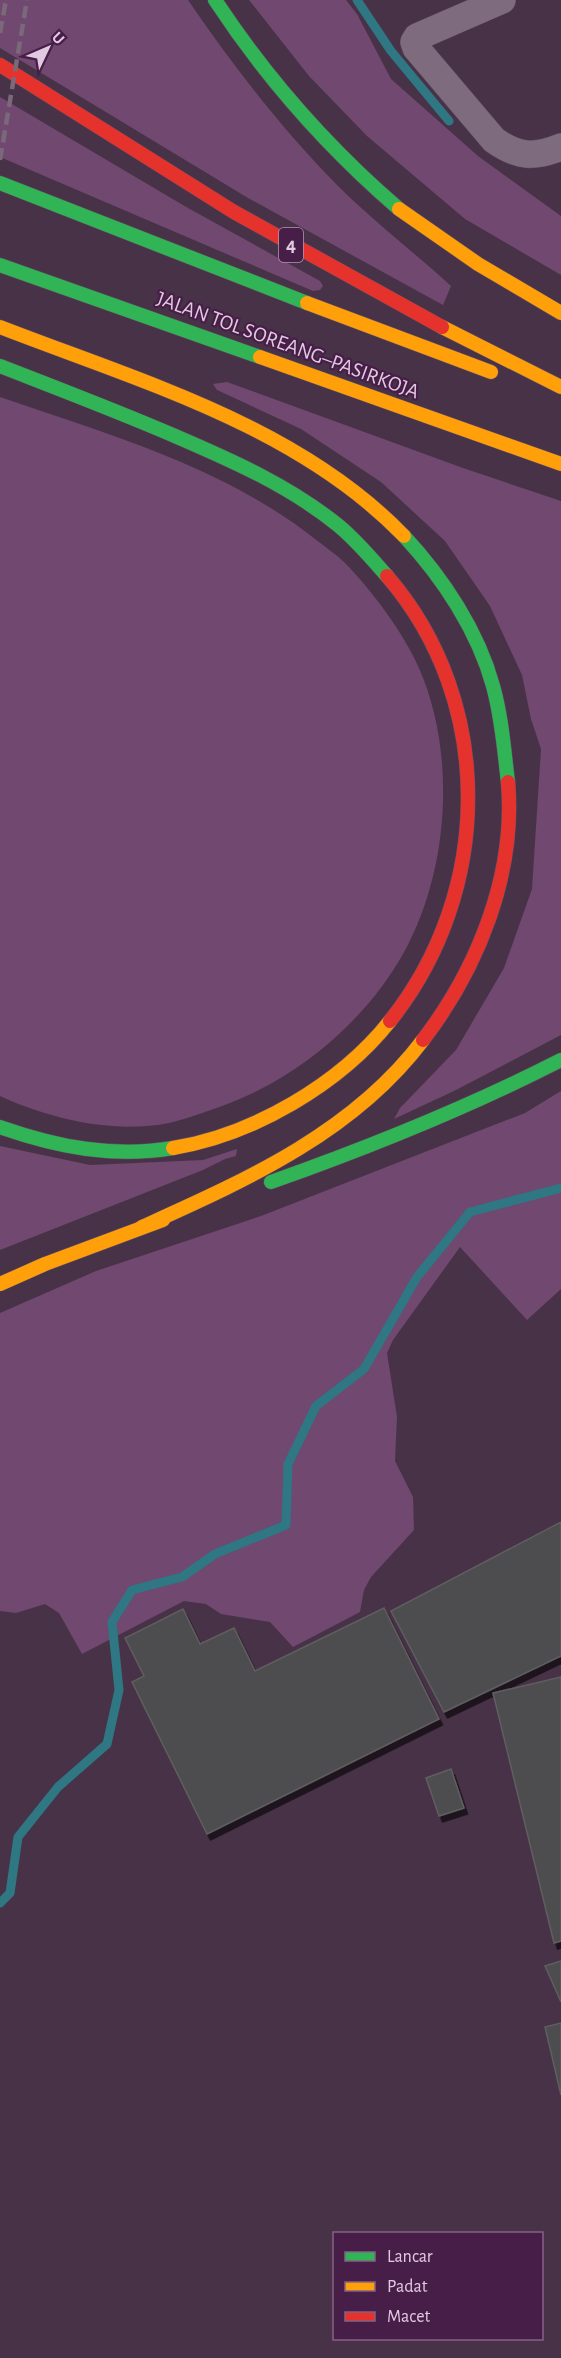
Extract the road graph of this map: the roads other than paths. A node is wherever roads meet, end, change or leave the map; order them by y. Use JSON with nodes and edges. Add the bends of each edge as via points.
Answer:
{"nodes":[{"id":1,"x":215,"y":0,"type":"edge"},
{"id":2,"x":502,"y":0,"type":"edge"},
{"id":3,"x":0,"y":65,"type":"edge"},
{"id":4,"x":561,"y":147,"type":"edge"},
{"id":5,"x":0,"y":183,"type":"edge"},
{"id":6,"x":0,"y":265,"type":"edge"},
{"id":7,"x":561,"y":313,"type":"edge"},
{"id":8,"x":0,"y":327,"type":"edge"},
{"id":9,"x":0,"y":366,"type":"edge"},
{"id":10,"x":507,"y":378,"type":"dead end"},
{"id":11,"x":528,"y":386,"type":"dead end"},
{"id":12,"x":561,"y":387,"type":"edge"},
{"id":13,"x":561,"y":397,"type":"edge"},
{"id":14,"x":561,"y":464,"type":"edge"},
{"id":15,"x":561,"y":1059,"type":"edge"},
{"id":16,"x":0,"y":1127,"type":"edge"},
{"id":17,"x":142,"y":1227,"type":"junction"},
{"id":18,"x":0,"y":1284,"type":"edge"}],
"edges":[{"from":1,"to":7,"type":"highway","via":[[235,32],[291,102],[346,162],[454,249]]},
{"from":2,"to":4,"type":"street","via":[[417,37],[416,48],[494,140],[507,149],[521,155]]},
{"from":3,"to":12,"type":"highway","number":"4","via":[[291,245]]},
{"from":5,"to":10,"type":"highway"},
{"from":6,"to":14,"type":"highway","name":"JALAN TOL SOREANG–PASIRKOJA"},
{"from":8,"to":17,"type":"highway","via":[[235,421],[332,474],[370,503],[404,535],[459,610],[485,660],[508,762],[505,862],[494,905],[462,984],[436,1026],[376,1092],[346,1117],[260,1171]]},
{"from":9,"to":16,"type":"highway","via":[[227,459],[312,507],[358,543],[423,625],[446,671],[463,726],[470,778],[468,834],[460,885],[427,965],[397,1013],[329,1079],[247,1128],[164,1151],[120,1154],[72,1149]]},
{"from":11,"to":13,"type":"highway"},
{"from":15,"to":17,"type":"highway","via":[[508,1088],[401,1135]]},
{"from":17,"to":18,"type":"highway"}]}
